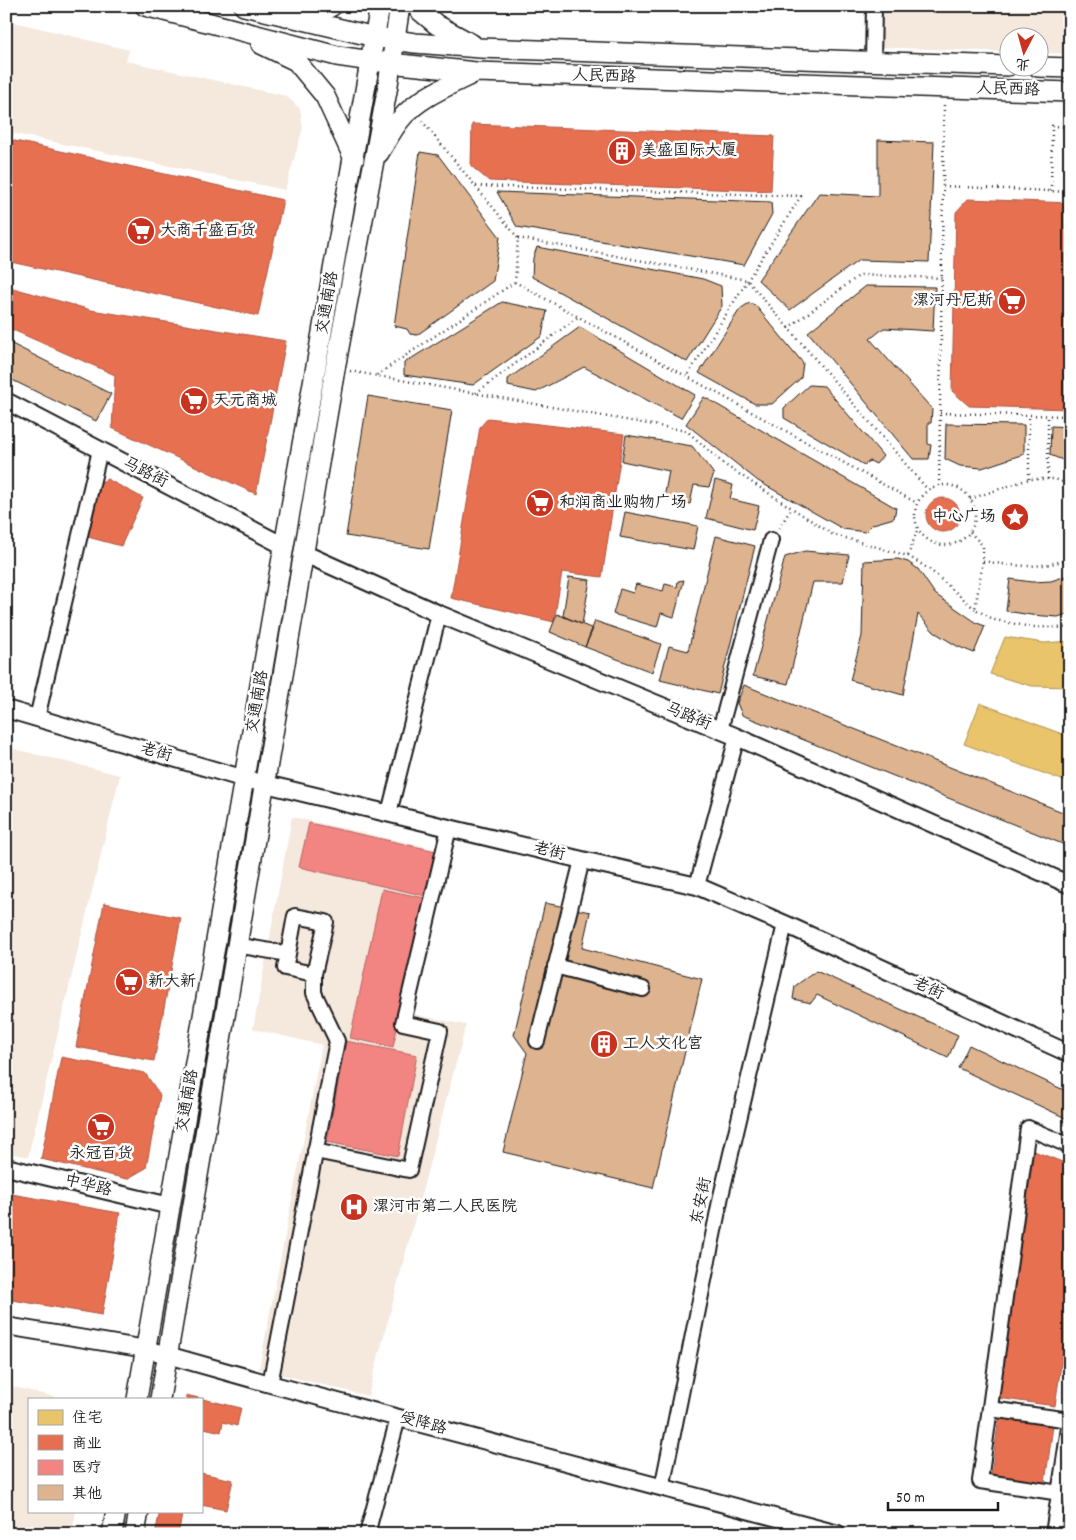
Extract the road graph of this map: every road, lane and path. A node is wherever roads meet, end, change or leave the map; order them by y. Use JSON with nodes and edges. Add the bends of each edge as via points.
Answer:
{"nodes":[{"id":1,"x":145,"y":6,"type":"edge"},
{"id":2,"x":244,"y":6,"type":"edge"},
{"id":3,"x":332,"y":6,"type":"edge"},
{"id":4,"x":380,"y":6,"type":"edge"},
{"id":5,"x":400,"y":6,"type":"edge"},
{"id":6,"x":418,"y":6,"type":"edge"},
{"id":7,"x":874,"y":6,"type":"edge"},
{"id":8,"x":290,"y":18,"type":"junction"},
{"id":9,"x":229,"y":28,"type":"junction"},
{"id":10,"x":375,"y":37,"type":"junction"},
{"id":11,"x":395,"y":40,"type":"junction"},
{"id":12,"x":480,"y":48,"type":"junction"},
{"id":13,"x":371,"y":62,"type":"junction"},
{"id":14,"x":873,"y":62,"type":"junction"},
{"id":15,"x":392,"y":64,"type":"junction"},
{"id":16,"x":998,"y":66,"type":"edge"},
{"id":17,"x":1048,"y":67,"type":"edge"},
{"id":18,"x":1070,"y":68,"type":"edge"},
{"id":19,"x":476,"y":72,"type":"junction"},
{"id":20,"x":944,"y":88,"type":"junction"},
{"id":21,"x":1070,"y":92,"type":"edge"},
{"id":22,"x":412,"y":108,"type":"junction"},
{"id":23,"x":1070,"y":127,"type":"edge"},
{"id":24,"x":354,"y":159,"type":"junction"},
{"id":25,"x":373,"y":162,"type":"junction"},
{"id":26,"x":476,"y":186,"type":"junction"},
{"id":27,"x":943,"y":186,"type":"junction"},
{"id":28,"x":1050,"y":191,"type":"junction"},
{"id":29,"x":1070,"y":192,"type":"edge"},
{"id":30,"x":518,"y":238,"type":"junction"},
{"id":31,"x":942,"y":278,"type":"junction"},
{"id":32,"x":747,"y":280,"type":"junction"},
{"id":33,"x":515,"y":282,"type":"junction"},
{"id":34,"x":578,"y":317,"type":"junction"},
{"id":35,"x":788,"y":328,"type":"junction"},
{"id":36,"x":335,"y":368,"type":"junction"},
{"id":37,"x":376,"y":376,"type":"junction"},
{"id":38,"x":687,"y":376,"type":"junction"},
{"id":39,"x":476,"y":393,"type":"junction"},
{"id":40,"x":6,"y":401,"type":"edge"},
{"id":41,"x":940,"y":413,"type":"junction"},
{"id":42,"x":1029,"y":415,"type":"junction"},
{"id":43,"x":1048,"y":416,"type":"junction"},
{"id":44,"x":1070,"y":416,"type":"edge"},
{"id":45,"x":100,"y":450,"type":"junction"},
{"id":46,"x":1029,"y":479,"type":"junction"},
{"id":47,"x":1048,"y":479,"type":"junction"},
{"id":48,"x":1070,"y":485,"type":"edge"},
{"id":49,"x":939,"y":486,"type":"junction"},
{"id":50,"x":928,"y":490,"type":"junction"},
{"id":51,"x":970,"y":499,"type":"junction"},
{"id":52,"x":917,"y":503,"type":"junction"},
{"id":53,"x":792,"y":509,"type":"junction"},
{"id":54,"x":918,"y":528,"type":"junction"},
{"id":55,"x":970,"y":532,"type":"junction"},
{"id":56,"x":771,"y":540,"type":"joint"},
{"id":57,"x":284,"y":546,"type":"junction"},
{"id":58,"x":305,"y":554,"type":"junction"},
{"id":59,"x":908,"y":556,"type":"junction"},
{"id":60,"x":1070,"y":558,"type":"edge"},
{"id":61,"x":983,"y":561,"type":"junction"},
{"id":62,"x":975,"y":609,"type":"junction"},
{"id":63,"x":439,"y":614,"type":"junction"},
{"id":64,"x":1070,"y":628,"type":"edge"},
{"id":65,"x":6,"y":709,"type":"edge"},
{"id":66,"x":37,"y":718,"type":"junction"},
{"id":67,"x":720,"y":730,"type":"junction"},
{"id":68,"x":737,"y":737,"type":"junction"},
{"id":69,"x":245,"y":779,"type":"junction"},
{"id":70,"x":265,"y":784,"type":"junction"},
{"id":71,"x":389,"y":813,"type":"junction"},
{"id":72,"x":449,"y":828,"type":"junction"},
{"id":73,"x":582,"y":860,"type":"junction"},
{"id":74,"x":1070,"y":885,"type":"edge"},
{"id":75,"x":697,"y":886,"type":"junction"},
{"id":76,"x":785,"y":924,"type":"junction"},
{"id":77,"x":236,"y":945,"type":"junction"},
{"id":78,"x":288,"y":954,"type":"junction"},
{"id":79,"x":555,"y":966,"type":"junction"},
{"id":80,"x":314,"y":974,"type":"junction"},
{"id":81,"x":642,"y":989,"type":"dead end"},
{"id":82,"x":537,"y":1041,"type":"dead end"},
{"id":83,"x":1070,"y":1054,"type":"edge"},
{"id":84,"x":1070,"y":1146,"type":"edge"},
{"id":85,"x":315,"y":1151,"type":"junction"},
{"id":86,"x":6,"y":1166,"type":"edge"},
{"id":87,"x":170,"y":1206,"type":"junction"},
{"id":88,"x":6,"y":1326,"type":"edge"},
{"id":89,"x":146,"y":1349,"type":"junction"},
{"id":90,"x":168,"y":1355,"type":"junction"},
{"id":91,"x":270,"y":1384,"type":"junction"},
{"id":92,"x":137,"y":1398,"type":"edge"},
{"id":93,"x":160,"y":1398,"type":"edge"},
{"id":94,"x":990,"y":1409,"type":"junction"},
{"id":95,"x":398,"y":1418,"type":"junction"},
{"id":96,"x":1070,"y":1420,"type":"edge"},
{"id":97,"x":662,"y":1488,"type":"junction"},
{"id":98,"x":1060,"y":1493,"type":"junction"},
{"id":99,"x":116,"y":1512,"type":"edge"},
{"id":100,"x":139,"y":1512,"type":"edge"},
{"id":101,"x":112,"y":1534,"type":"edge"},
{"id":102,"x":135,"y":1534,"type":"edge"},
{"id":103,"x":367,"y":1534,"type":"edge"},
{"id":104,"x":838,"y":1534,"type":"edge"},
{"id":105,"x":1053,"y":1534,"type":"edge"}],
"edges":[{"from":1,"to":9,"type":"main road","name":"人民西路"},
{"from":2,"to":8,"type":"main road","name":"人民西路"},
{"from":3,"to":8,"type":"main road"},
{"from":4,"to":10,"type":"main road","name":"交通南路"},
{"from":5,"to":11,"type":"main road","name":"交通南路"},
{"from":6,"to":12,"type":"main road","via":[[437,25]]},
{"from":7,"to":14,"type":"street"},
{"from":8,"to":10,"type":"main road","name":"人民西路"},
{"from":9,"to":13,"type":"main road","name":"人民西路"},
{"from":9,"to":24,"type":"main road","via":[[296,61],[325,96]]},
{"from":10,"to":11,"type":"main road","name":"人民西路"},
{"from":10,"to":13,"type":"main road","name":"交通南路"},
{"from":11,"to":12,"type":"main road","name":"人民西路"},
{"from":11,"to":15,"type":"main road","name":"交通南路"},
{"from":12,"to":14,"type":"main road","name":"人民西路"},
{"from":13,"to":15,"type":"main road","name":"人民西路"},
{"from":13,"to":24,"type":"main road","name":"交通南路"},
{"from":14,"to":16,"type":"main road","name":"人民西路"},
{"from":15,"to":19,"type":"main road","name":"人民西路"},
{"from":15,"to":25,"type":"main road","name":"交通南路"},
{"from":17,"to":18,"type":"main road","name":"人民西路"},
{"from":19,"to":20,"type":"main road","name":"人民西路"},
{"from":19,"to":22,"type":"main road"},
{"from":20,"to":21,"type":"main road","name":"人民西路"},
{"from":20,"to":27,"type":"path"},
{"from":22,"to":25,"type":"main road","via":[[400,120]]},
{"from":22,"to":26,"type":"path"},
{"from":23,"to":28,"type":"path","via":[[1052,126]]},
{"from":24,"to":57,"type":"main road","name":"交通南路"},
{"from":25,"to":36,"type":"main road","name":"交通南路"},
{"from":26,"to":30,"type":"path"},
{"from":26,"to":32,"type":"path","via":[[801,196]]},
{"from":27,"to":28,"type":"path"},
{"from":27,"to":31,"type":"path"},
{"from":28,"to":29,"type":"path"},
{"from":30,"to":32,"type":"path"},
{"from":30,"to":33,"type":"path"},
{"from":31,"to":35,"type":"path","via":[[860,275]]},
{"from":31,"to":41,"type":"path"},
{"from":32,"to":35,"type":"path"},
{"from":32,"to":38,"type":"path"},
{"from":33,"to":34,"type":"path"},
{"from":33,"to":37,"type":"path"},
{"from":34,"to":38,"type":"path"},
{"from":34,"to":39,"type":"path"},
{"from":35,"to":50,"type":"path"},
{"from":36,"to":37,"type":"path"},
{"from":36,"to":58,"type":"main road","name":"交通南路"},
{"from":37,"to":39,"type":"path"},
{"from":38,"to":52,"type":"path"},
{"from":39,"to":53,"type":"path","via":[[687,431],[725,465]]},
{"from":40,"to":45,"type":"street","name":"马路街"},
{"from":41,"to":42,"type":"path"},
{"from":41,"to":49,"type":"path"},
{"from":42,"to":43,"type":"path"},
{"from":42,"to":46,"type":"path"},
{"from":43,"to":44,"type":"path"},
{"from":43,"to":47,"type":"path"},
{"from":45,"to":57,"type":"street","name":"马路街"},
{"from":45,"to":66,"type":"street"},
{"from":46,"to":47,"type":"path"},
{"from":46,"to":51,"type":"path"},
{"from":47,"to":48,"type":"path"},
{"from":49,"to":50,"type":"path"},
{"from":49,"to":51,"type":"path","via":[[956,488]]},
{"from":50,"to":52,"type":"path"},
{"from":51,"to":55,"type":"path","via":[[975,515]]},
{"from":52,"to":54,"type":"path"},
{"from":53,"to":56,"type":"path"},
{"from":53,"to":59,"type":"path","via":[[832,534]]},
{"from":54,"to":55,"type":"path","via":[[930,542],[947,545],[964,539]]},
{"from":54,"to":59,"type":"path"},
{"from":55,"to":61,"type":"path","via":[[983,546]]},
{"from":56,"to":67,"type":"street"},
{"from":57,"to":69,"type":"main road","name":"交通南路"},
{"from":58,"to":63,"type":"street","name":"马路街"},
{"from":58,"to":70,"type":"main road","name":"交通南路"},
{"from":59,"to":62,"type":"path","via":[[929,569]]},
{"from":60,"to":61,"type":"path","via":[[1058,563],[1018,567]]},
{"from":61,"to":62,"type":"path"},
{"from":62,"to":64,"type":"path","via":[[994,620],[1031,627]]},
{"from":63,"to":67,"type":"street","name":"马路街"},
{"from":63,"to":71,"type":"street"},
{"from":65,"to":66,"type":"street","name":"老街"},
{"from":66,"to":69,"type":"street","name":"老街"},
{"from":67,"to":68,"type":"street","name":"马路街"},
{"from":68,"to":74,"type":"street","name":"马路街"},
{"from":68,"to":75,"type":"street"},
{"from":69,"to":70,"type":"street","name":"老街"},
{"from":69,"to":87,"type":"main road","name":"交通南路"},
{"from":70,"to":71,"type":"street","name":"老街"},
{"from":70,"to":77,"type":"main road","name":"交通南路"},
{"from":71,"to":72,"type":"street","name":"老街"},
{"from":72,"to":73,"type":"street","name":"老街"},
{"from":72,"to":85,"type":"street","via":[[403,1023],[440,1031],[409,1170]]},
{"from":73,"to":75,"type":"street","name":"老街"},
{"from":73,"to":79,"type":"street"},
{"from":75,"to":76,"type":"street","name":"老街"},
{"from":76,"to":83,"type":"street","name":"老街"},
{"from":76,"to":97,"type":"street","name":"东安街","via":[[721,1196]]},
{"from":77,"to":78,"type":"street"},
{"from":77,"to":90,"type":"main road","name":"交通南路"},
{"from":78,"to":80,"type":"street","via":[[285,968]]},
{"from":78,"to":80,"type":"street","via":[[295,916],[326,922]]},
{"from":79,"to":81,"type":"street"},
{"from":79,"to":82,"type":"street"},
{"from":80,"to":85,"type":"street","via":[[314,993],[337,1041]]},
{"from":84,"to":94,"type":"street","via":[[1028,1128]]},
{"from":85,"to":91,"type":"street"},
{"from":86,"to":87,"type":"street","name":"中华路"},
{"from":87,"to":89,"type":"main road","name":"交通南路"},
{"from":88,"to":89,"type":"street","name":"受降路"},
{"from":89,"to":90,"type":"street","name":"受降路"},
{"from":89,"to":92,"type":"main road","name":"交通南路"},
{"from":90,"to":91,"type":"street","name":"受降路"},
{"from":90,"to":93,"type":"main road","name":"交通南路"},
{"from":91,"to":95,"type":"street","name":"受降路"},
{"from":94,"to":96,"type":"street"},
{"from":94,"to":98,"type":"street","via":[[980,1481]]},
{"from":95,"to":97,"type":"street","name":"受降路"},
{"from":95,"to":103,"type":"street"},
{"from":96,"to":98,"type":"street"},
{"from":97,"to":104,"type":"street","name":"受降路"},
{"from":98,"to":105,"type":"street"},
{"from":99,"to":101,"type":"main road"},
{"from":100,"to":102,"type":"main road"}]}
